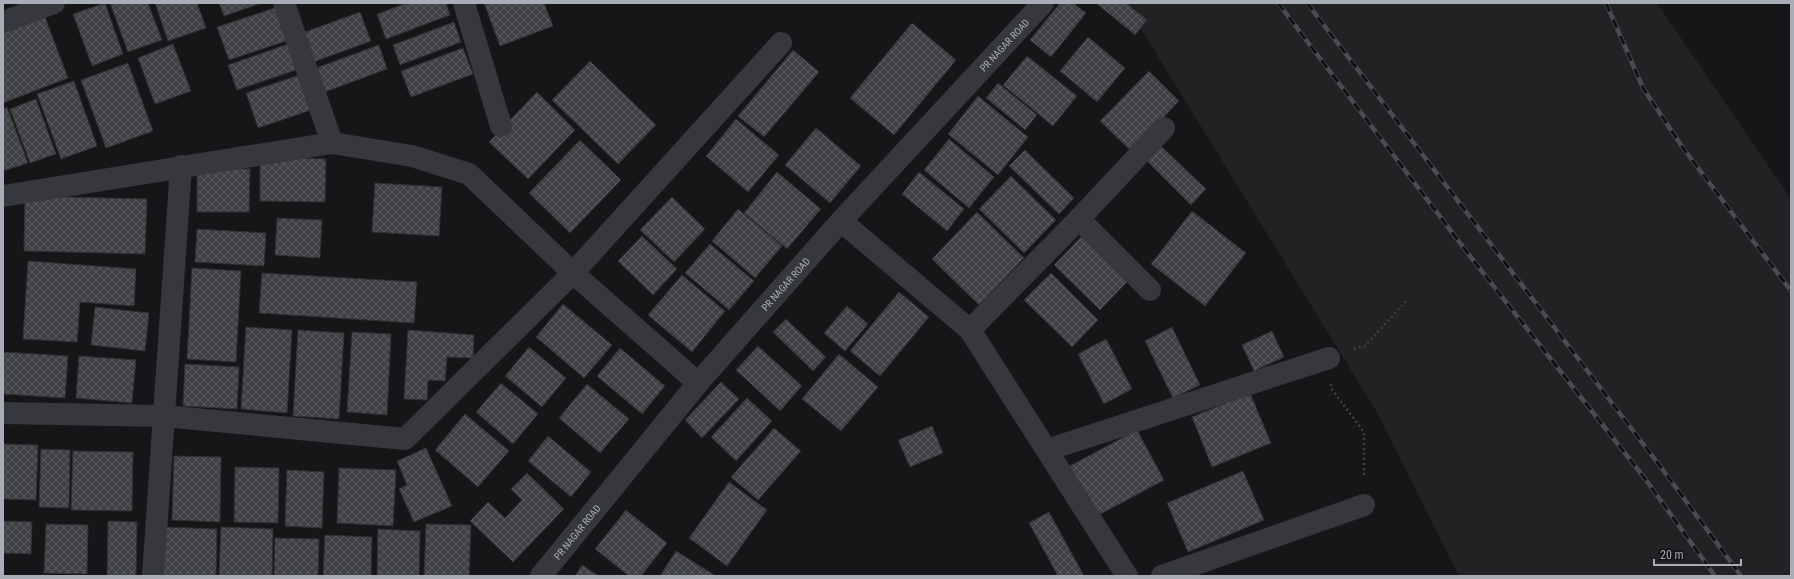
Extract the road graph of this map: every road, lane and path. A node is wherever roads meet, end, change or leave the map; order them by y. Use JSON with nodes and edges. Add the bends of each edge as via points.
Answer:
{"nodes":[{"id":1,"x":54,"y":3,"type":"edge"},
{"id":2,"x":284,"y":3,"type":"edge"},
{"id":3,"x":464,"y":3,"type":"edge"},
{"id":4,"x":1043,"y":3,"type":"edge"},
{"id":5,"x":3,"y":22,"type":"edge"},
{"id":6,"x":780,"y":43,"type":"dead end"},
{"id":7,"x":501,"y":126,"type":"dead end"},
{"id":8,"x":1164,"y":128,"type":"dead end"},
{"id":9,"x":332,"y":143,"type":"junction"},
{"id":10,"x":181,"y":166,"type":"junction"},
{"id":11,"x":3,"y":196,"type":"edge"},
{"id":12,"x":1079,"y":219,"type":"junction"},
{"id":13,"x":841,"y":221,"type":"junction"},
{"id":14,"x":573,"y":273,"type":"junction"},
{"id":15,"x":1150,"y":290,"type":"dead end"},
{"id":16,"x":1408,"y":299,"type":"dead end"},
{"id":17,"x":970,"y":330,"type":"junction"},
{"id":18,"x":1328,"y":358,"type":"junction"},
{"id":19,"x":698,"y":382,"type":"junction"},
{"id":20,"x":3,"y":413,"type":"edge"},
{"id":21,"x":164,"y":416,"type":"junction"},
{"id":22,"x":1047,"y":450,"type":"junction"},
{"id":23,"x":1364,"y":505,"type":"joint"},
{"id":24,"x":153,"y":576,"type":"edge"},
{"id":25,"x":541,"y":576,"type":"edge"},
{"id":26,"x":1127,"y":576,"type":"edge"},
{"id":27,"x":1162,"y":576,"type":"edge"}],
"edges":[{"from":1,"to":5,"type":"street"},
{"from":2,"to":9,"type":"street"},
{"from":3,"to":7,"type":"street"},
{"from":4,"to":13,"type":"street","name":"PR NAGAR ROAD"},
{"from":6,"to":14,"type":"street"},
{"from":8,"to":12,"type":"street"},
{"from":9,"to":10,"type":"street"},
{"from":9,"to":14,"type":"street","via":[[412,156],[469,174]]},
{"from":10,"to":11,"type":"street"},
{"from":10,"to":21,"type":"street"},
{"from":12,"to":15,"type":"street"},
{"from":12,"to":17,"type":"street"},
{"from":13,"to":17,"type":"street"},
{"from":13,"to":19,"type":"street","name":"PR NAGAR ROAD"},
{"from":14,"to":19,"type":"street"},
{"from":14,"to":21,"type":"street","via":[[405,439]]},
{"from":16,"to":18,"type":"path","via":[[1364,346]]},
{"from":17,"to":22,"type":"street"},
{"from":18,"to":22,"type":"street"},
{"from":18,"to":23,"type":"path","via":[[1331,388],[1364,432]]},
{"from":19,"to":25,"type":"street","name":"PR NAGAR ROAD"},
{"from":20,"to":21,"type":"street"},
{"from":21,"to":24,"type":"street"},
{"from":22,"to":26,"type":"street"},
{"from":23,"to":27,"type":"street"}]}
